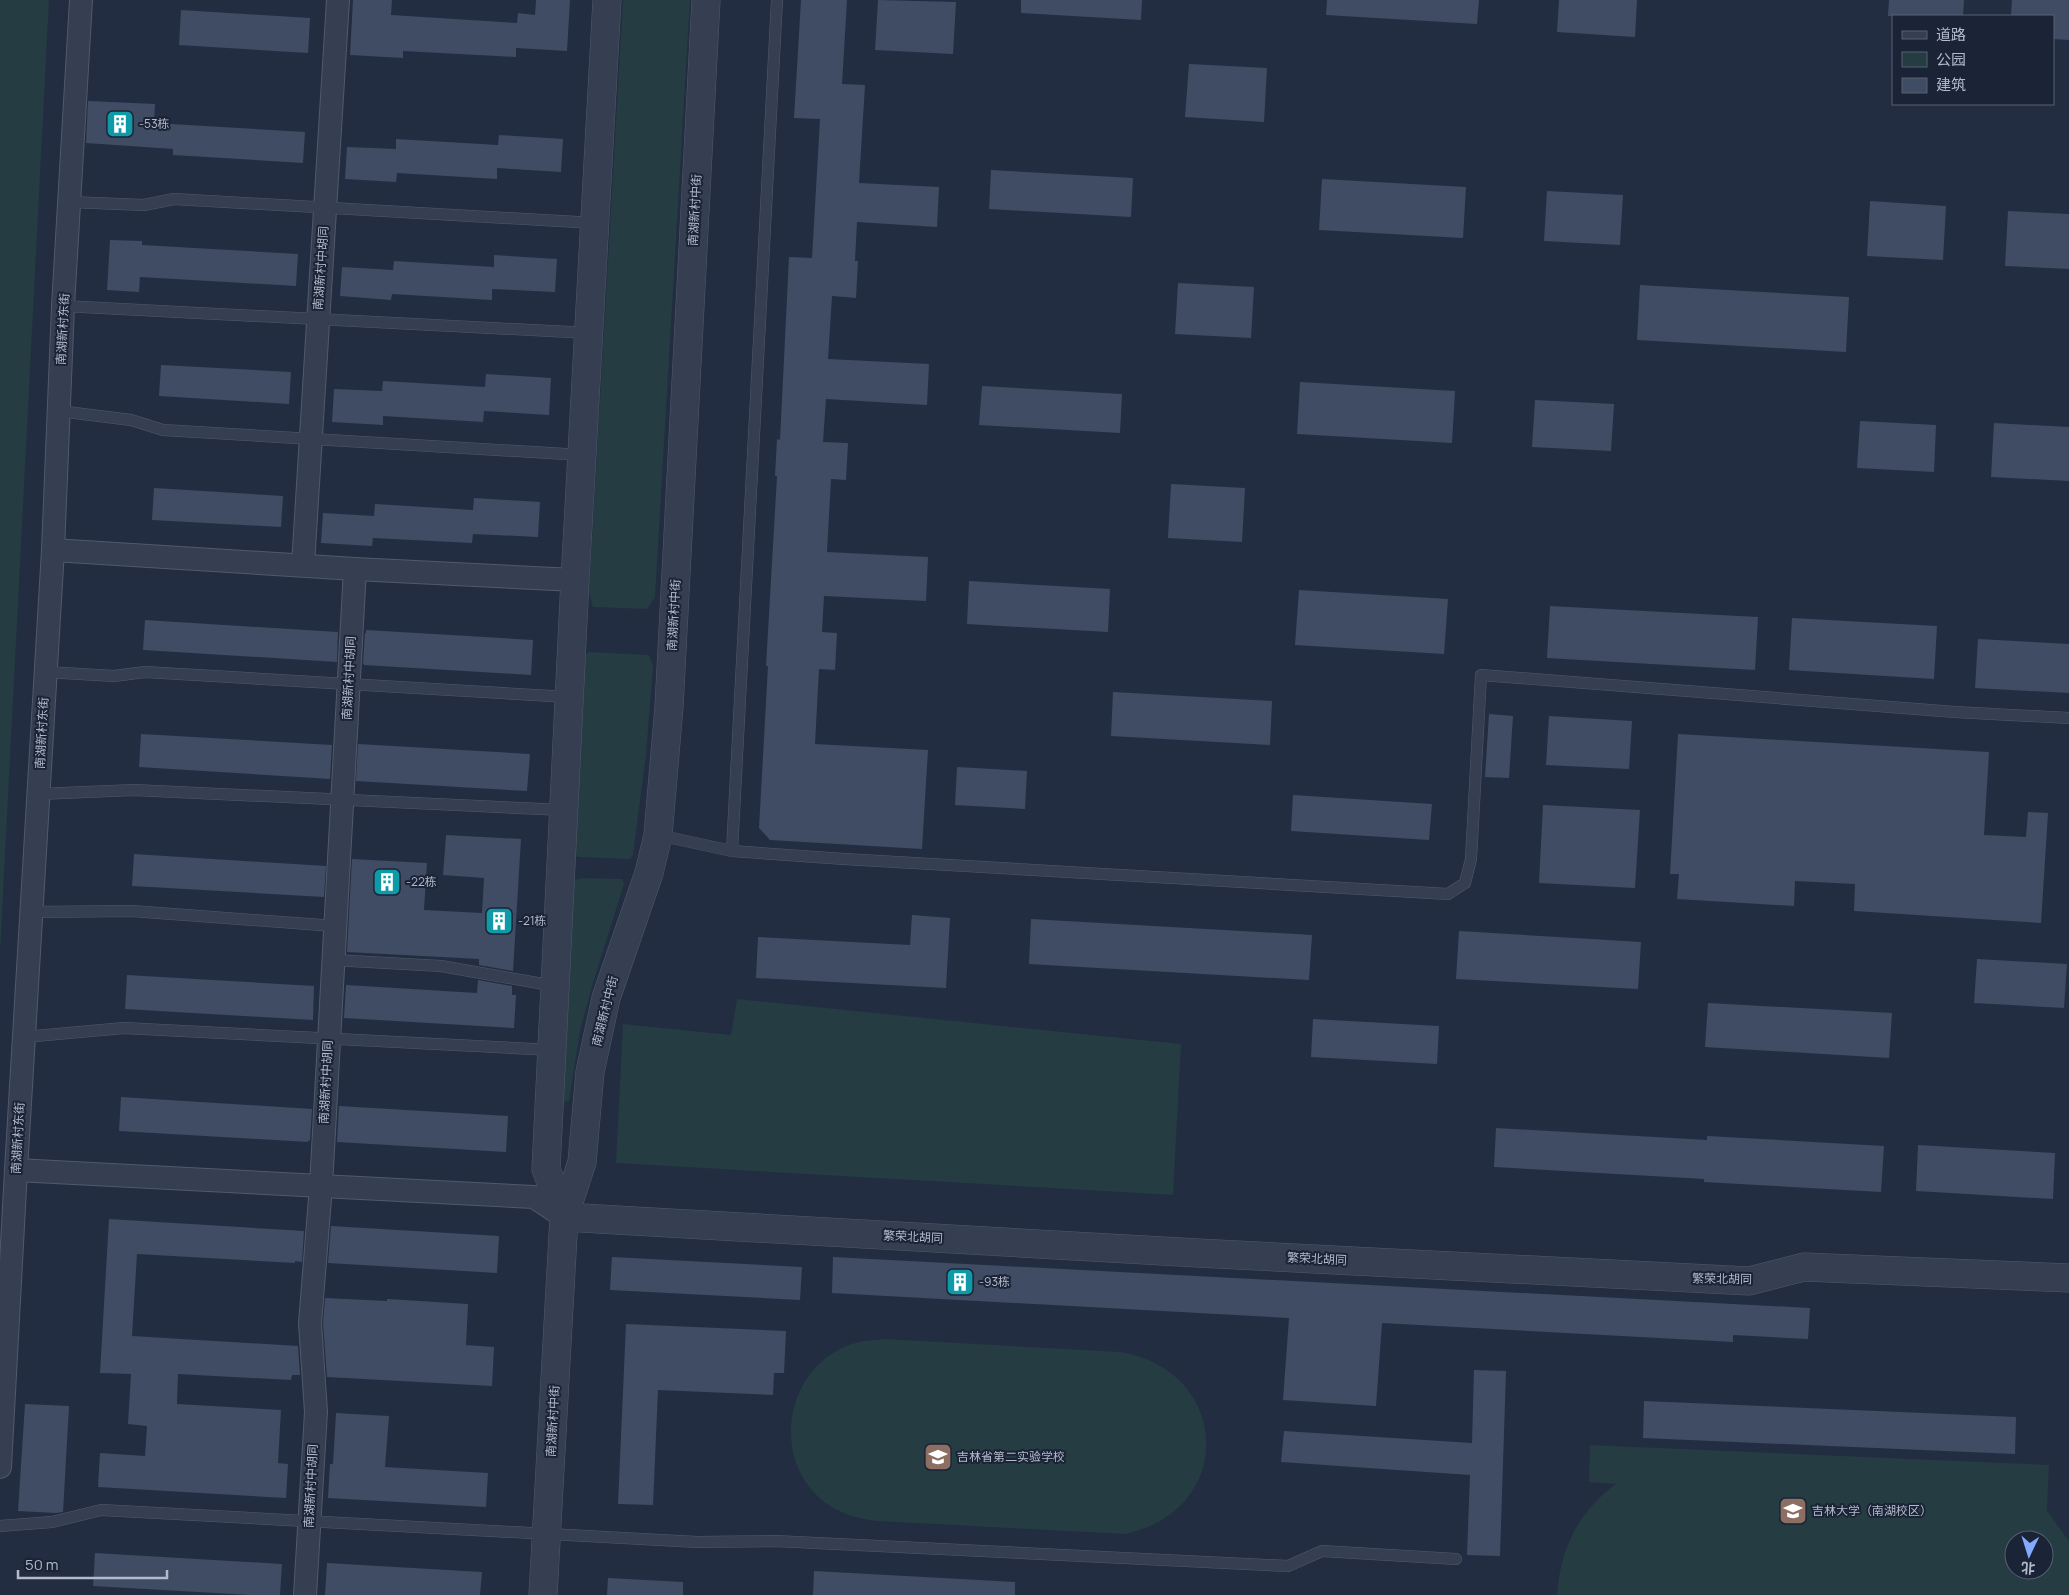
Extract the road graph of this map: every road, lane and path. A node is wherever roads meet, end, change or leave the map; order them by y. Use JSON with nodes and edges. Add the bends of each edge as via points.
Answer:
{"nodes":[{"id":1,"x":81,"y":0,"type":"edge"},
{"id":2,"x":338,"y":0,"type":"edge"},
{"id":3,"x":607,"y":0,"type":"edge"},
{"id":4,"x":706,"y":0,"type":"edge"},
{"id":5,"x":777,"y":0,"type":"edge"},
{"id":6,"x":70,"y":202,"type":"junction"},
{"id":7,"x":325,"y":208,"type":"junction"},
{"id":8,"x":595,"y":223,"type":"junction"},
{"id":9,"x":64,"y":306,"type":"junction"},
{"id":10,"x":318,"y":318,"type":"junction"},
{"id":11,"x":589,"y":333,"type":"junction"},
{"id":12,"x":59,"y":411,"type":"junction"},
{"id":13,"x":311,"y":440,"type":"junction"},
{"id":14,"x":582,"y":455,"type":"junction"},
{"id":15,"x":53,"y":550,"type":"junction"},
{"id":16,"x":303,"y":565,"type":"junction"},
{"id":17,"x":355,"y":569,"type":"junction"},
{"id":18,"x":575,"y":580,"type":"junction"},
{"id":19,"x":46,"y":672,"type":"junction"},
{"id":20,"x":349,"y":684,"type":"junction"},
{"id":21,"x":569,"y":697,"type":"junction"},
{"id":22,"x":2069,"y":718,"type":"edge"},
{"id":23,"x":39,"y":794,"type":"junction"},
{"id":24,"x":342,"y":799,"type":"junction"},
{"id":25,"x":564,"y":810,"type":"junction"},
{"id":26,"x":658,"y":835,"type":"junction"},
{"id":27,"x":732,"y":851,"type":"junction"},
{"id":28,"x":31,"y":912,"type":"junction"},
{"id":29,"x":335,"y":926,"type":"junction"},
{"id":30,"x":333,"y":960,"type":"junction"},
{"id":31,"x":556,"y":986,"type":"junction"},
{"id":32,"x":24,"y":1037,"type":"junction"},
{"id":33,"x":329,"y":1039,"type":"junction"},
{"id":34,"x":552,"y":1050,"type":"junction"},
{"id":35,"x":16,"y":1170,"type":"junction"},
{"id":36,"x":321,"y":1186,"type":"junction"},
{"id":37,"x":564,"y":1217,"type":"junction"},
{"id":38,"x":2069,"y":1278,"type":"edge"},
{"id":39,"x":0,"y":1466,"type":"edge"},
{"id":40,"x":309,"y":1522,"type":"junction"},
{"id":41,"x":0,"y":1526,"type":"edge"},
{"id":42,"x":546,"y":1533,"type":"junction"},
{"id":43,"x":1456,"y":1559,"type":"dead end"},
{"id":44,"x":306,"y":1595,"type":"edge"},
{"id":45,"x":543,"y":1595,"type":"edge"}],
"edges":[{"from":1,"to":6,"type":"street","name":"南湖新村东街"},
{"from":2,"to":7,"type":"street","name":"南湖新村中胡同"},
{"from":3,"to":8,"type":"street","name":"南湖新村中街"},
{"from":4,"to":26,"type":"street","name":"南湖新村中街","via":[[669,707]]},
{"from":5,"to":27,"type":"lane"},
{"from":6,"to":7,"type":"lane","via":[[144,204],[174,199]]},
{"from":6,"to":9,"type":"street","name":"南湖新村东街"},
{"from":7,"to":8,"type":"lane"},
{"from":7,"to":10,"type":"street","name":"南湖新村中胡同"},
{"from":8,"to":11,"type":"street","name":"南湖新村中街"},
{"from":9,"to":10,"type":"lane"},
{"from":9,"to":12,"type":"street","name":"南湖新村东街"},
{"from":10,"to":11,"type":"lane"},
{"from":10,"to":13,"type":"street","name":"南湖新村中胡同"},
{"from":11,"to":14,"type":"street","name":"南湖新村中街"},
{"from":12,"to":13,"type":"lane","via":[[131,420],[164,430]]},
{"from":12,"to":15,"type":"street","name":"南湖新村东街"},
{"from":13,"to":14,"type":"lane"},
{"from":13,"to":16,"type":"street","name":"南湖新村中胡同"},
{"from":14,"to":18,"type":"street","name":"南湖新村中街"},
{"from":15,"to":16,"type":"street"},
{"from":15,"to":19,"type":"street","name":"南湖新村东街"},
{"from":16,"to":17,"type":"street"},
{"from":17,"to":18,"type":"street"},
{"from":17,"to":20,"type":"street","name":"南湖新村中胡同"},
{"from":18,"to":21,"type":"street","name":"南湖新村中街"},
{"from":19,"to":20,"type":"lane","via":[[114,676],[145,672]]},
{"from":19,"to":23,"type":"street","name":"南湖新村东街"},
{"from":20,"to":21,"type":"lane"},
{"from":20,"to":24,"type":"street","name":"南湖新村中胡同"},
{"from":21,"to":25,"type":"street","name":"南湖新村中街"},
{"from":22,"to":27,"type":"lane","via":[[1481,675],[1471,859],[1465,883],[1448,894]]},
{"from":23,"to":24,"type":"lane","via":[[134,790]]},
{"from":23,"to":28,"type":"street","name":"南湖新村东街"},
{"from":24,"to":25,"type":"lane"},
{"from":24,"to":29,"type":"street","name":"南湖新村中胡同"},
{"from":25,"to":31,"type":"street","name":"南湖新村中街"},
{"from":26,"to":27,"type":"lane"},
{"from":26,"to":37,"type":"street","name":"南湖新村中街","via":[[649,873],[606,998],[590,1072],[582,1162]]},
{"from":28,"to":29,"type":"lane","via":[[132,911]]},
{"from":28,"to":32,"type":"street","name":"南湖新村东街"},
{"from":29,"to":30,"type":"street","name":"南湖新村中胡同"},
{"from":30,"to":31,"type":"lane","via":[[441,966]]},
{"from":30,"to":33,"type":"street","name":"南湖新村中胡同"},
{"from":31,"to":34,"type":"street","name":"南湖新村中街"},
{"from":32,"to":33,"type":"lane","via":[[124,1028]]},
{"from":32,"to":35,"type":"street","name":"南湖新村东街"},
{"from":33,"to":34,"type":"lane"},
{"from":33,"to":36,"type":"street","name":"南湖新村中胡同"},
{"from":34,"to":37,"type":"street","name":"南湖新村中街","via":[[546,1169]]},
{"from":35,"to":36,"type":"street"},
{"from":35,"to":39,"type":"street","name":"南湖新村东街"},
{"from":36,"to":37,"type":"street","via":[[534,1197]]},
{"from":36,"to":40,"type":"street","name":"南湖新村中胡同","via":[[310,1323],[316,1412]]},
{"from":37,"to":38,"type":"street","name":"繁荣北胡同","via":[[1749,1281],[1804,1267]]},
{"from":37,"to":42,"type":"street","name":"南湖新村中街"},
{"from":40,"to":41,"type":"lane","via":[[101,1510],[52,1522]]},
{"from":40,"to":42,"type":"lane"},
{"from":40,"to":44,"type":"street","name":"南湖新村中胡同"},
{"from":42,"to":43,"type":"lane","via":[[1288,1566],[1322,1551]]},
{"from":42,"to":45,"type":"street","name":"南湖新村中街"}]}
